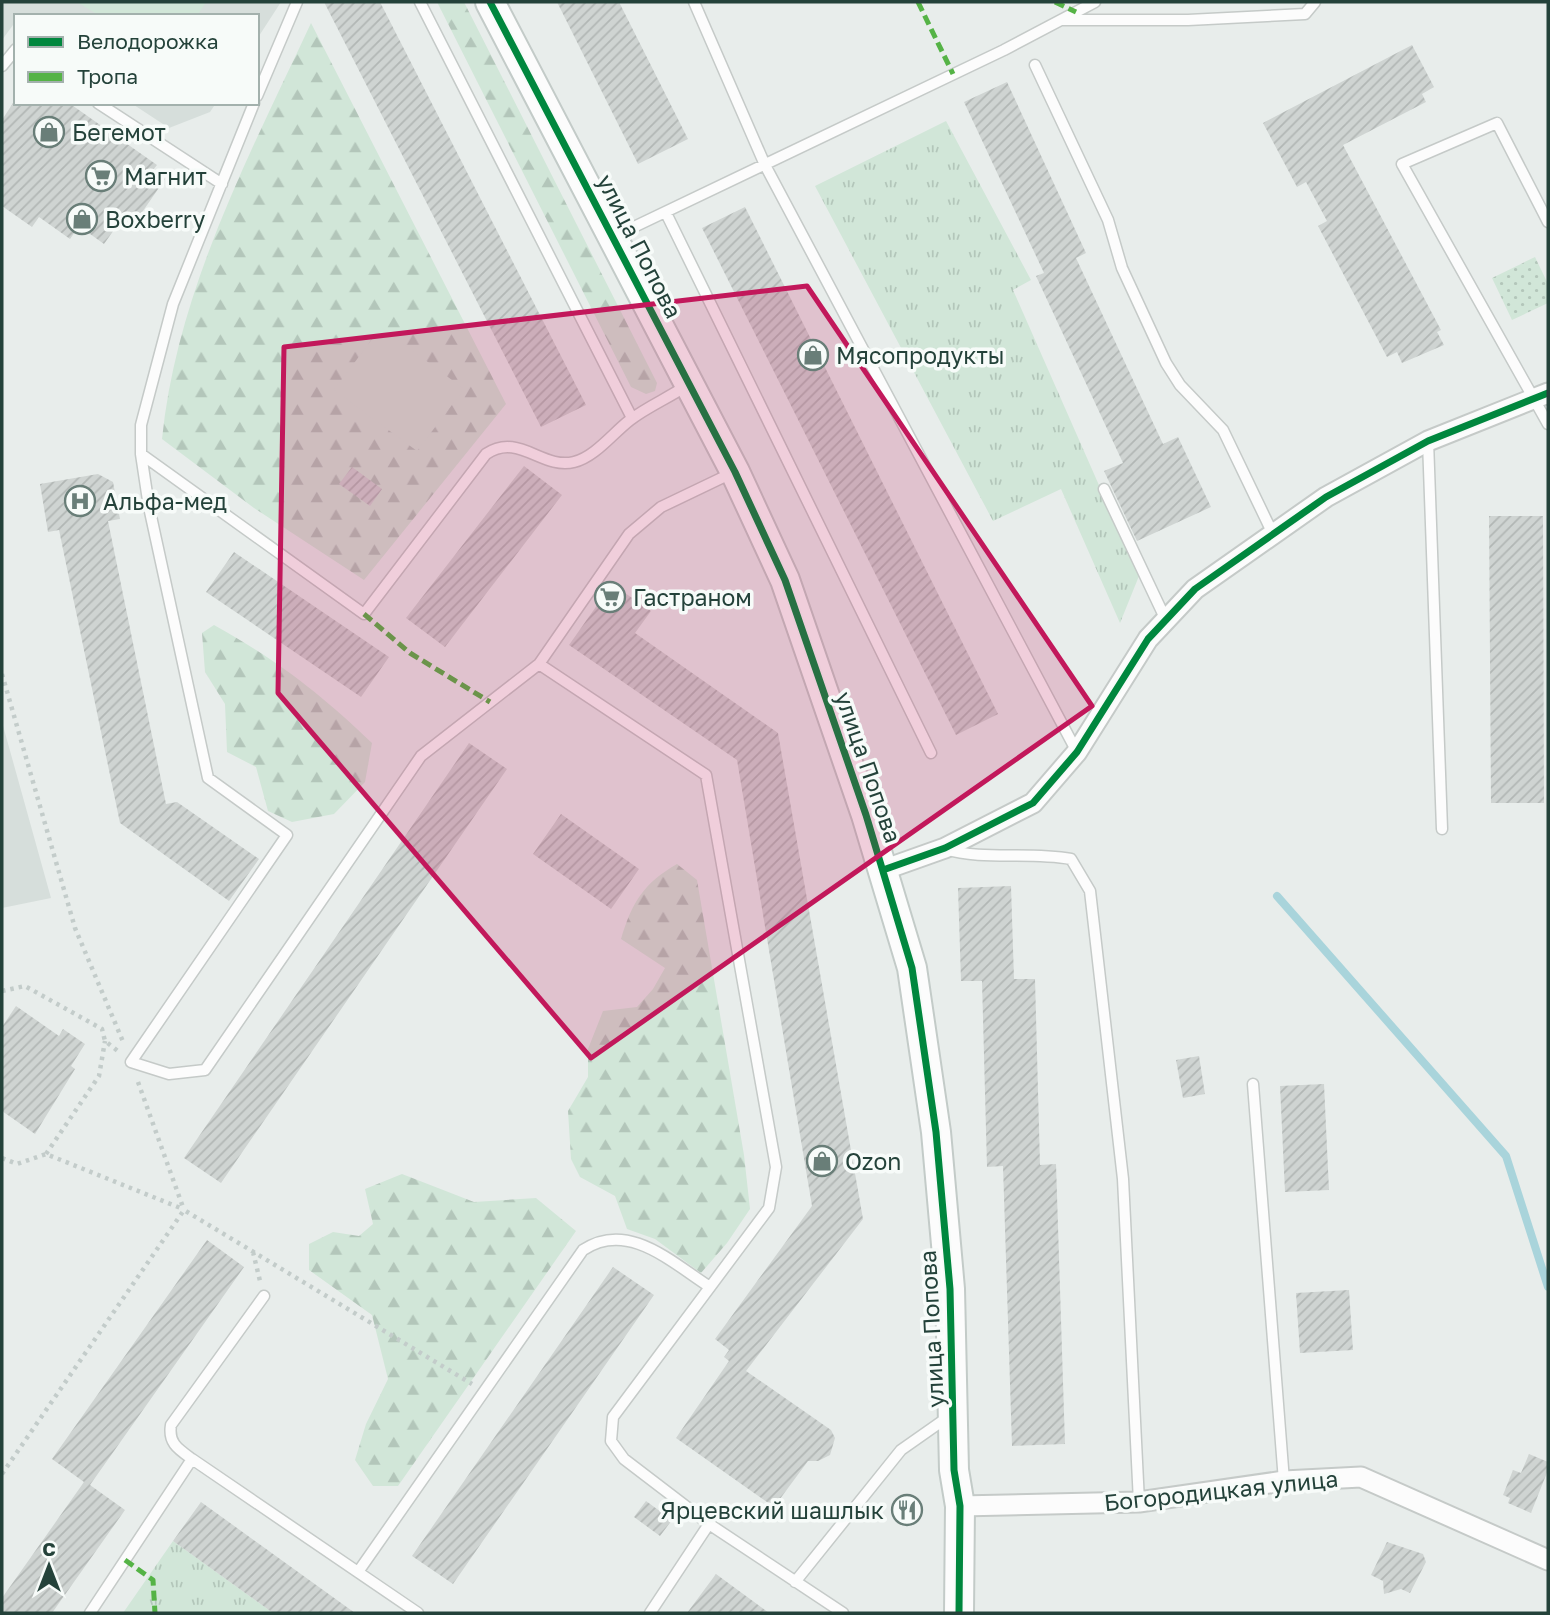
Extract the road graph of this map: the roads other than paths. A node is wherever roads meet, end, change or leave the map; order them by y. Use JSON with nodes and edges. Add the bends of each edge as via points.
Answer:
{"nodes":[{"id":1,"x":297,"y":2,"type":"edge"},
{"id":2,"x":420,"y":2,"type":"edge"},
{"id":3,"x":490,"y":2,"type":"edge"},
{"id":4,"x":694,"y":2,"type":"edge"},
{"id":5,"x":1095,"y":2,"type":"edge"},
{"id":6,"x":1315,"y":2,"type":"edge"},
{"id":7,"x":1060,"y":20,"type":"junction"},
{"id":8,"x":14,"y":52,"type":"edge"},
{"id":9,"x":1035,"y":65,"type":"dead end"},
{"id":10,"x":2,"y":66,"type":"edge"},
{"id":11,"x":259,"y":91,"type":"edge"},
{"id":12,"x":101,"y":105,"type":"edge"},
{"id":13,"x":253,"y":105,"type":"edge"},
{"id":14,"x":765,"y":165,"type":"junction"},
{"id":15,"x":222,"y":184,"type":"junction"},
{"id":16,"x":666,"y":212,"type":"junction"},
{"id":17,"x":1548,"y":222,"type":"edge"},
{"id":18,"x":614,"y":236,"type":"junction"},
{"id":19,"x":689,"y":384,"type":"junction"},
{"id":20,"x":1542,"y":396,"type":"edge"},
{"id":21,"x":632,"y":418,"type":"junction"},
{"id":22,"x":1548,"y":424,"type":"edge"},
{"id":23,"x":1428,"y":441,"type":"junction"},
{"id":24,"x":141,"y":454,"type":"junction"},
{"id":25,"x":735,"y":472,"type":"junction"},
{"id":26,"x":1104,"y":489,"type":"dead end"},
{"id":27,"x":1273,"y":534,"type":"junction"},
{"id":28,"x":1165,"y":618,"type":"junction"},
{"id":29,"x":539,"y":664,"type":"junction"},
{"id":30,"x":1077,"y":752,"type":"junction"},
{"id":31,"x":931,"y":754,"type":"dead end"},
{"id":32,"x":1442,"y":830,"type":"dead end"},
{"id":33,"x":945,"y":848,"type":"junction"},
{"id":34,"x":883,"y":870,"type":"junction"},
{"id":35,"x":1254,"y":1084,"type":"dead end"},
{"id":36,"x":710,"y":1287,"type":"junction"},
{"id":37,"x":264,"y":1296,"type":"road end"},
{"id":38,"x":954,"y":1413,"type":"junction"},
{"id":39,"x":192,"y":1459,"type":"junction"},
{"id":40,"x":1284,"y":1481,"type":"junction"},
{"id":41,"x":1139,"y":1502,"type":"junction"},
{"id":42,"x":960,"y":1506,"type":"junction"},
{"id":43,"x":709,"y":1524,"type":"junction"},
{"id":44,"x":1548,"y":1560,"type":"edge"},
{"id":45,"x":358,"y":1572,"type":"junction"},
{"id":46,"x":795,"y":1582,"type":"junction"},
{"id":47,"x":90,"y":1613,"type":"edge"},
{"id":48,"x":418,"y":1613,"type":"edge"},
{"id":49,"x":650,"y":1613,"type":"edge"},
{"id":50,"x":843,"y":1613,"type":"edge"},
{"id":51,"x":959,"y":1613,"type":"edge"}],
"edges":[{"from":1,"to":11,"type":"lane"},
{"from":2,"to":21,"type":"lane"},
{"from":3,"to":18,"type":"street","name":"улица Попова"},
{"from":4,"to":14,"type":"lane"},
{"from":5,"to":7,"type":"lane"},
{"from":6,"to":7,"type":"lane","via":[[1305,14]]},
{"from":7,"to":14,"type":"lane"},
{"from":8,"to":10,"type":"lane"},
{"from":9,"to":27,"type":"lane","via":[[1108,220],[1122,268],[1166,363],[1187,394],[1223,430]]},
{"from":12,"to":15,"type":"lane"},
{"from":13,"to":15,"type":"lane"},
{"from":14,"to":16,"type":"lane"},
{"from":14,"to":30,"type":"lane"},
{"from":15,"to":24,"type":"lane","via":[[173,304],[141,425]]},
{"from":16,"to":18,"type":"lane"},
{"from":16,"to":31,"type":"lane"},
{"from":17,"to":20,"type":"lane","via":[[1497,123],[1402,164]]},
{"from":18,"to":19,"type":"street","name":"улица Попова"},
{"from":19,"to":21,"type":"lane"},
{"from":19,"to":25,"type":"street","name":"улица Попова"},
{"from":20,"to":22,"type":"lane"},
{"from":20,"to":23,"type":"street"},
{"from":21,"to":24,"type":"lane","via":[[574,462],[562,463],[513,447],[499,446],[486,454],[364,614]]},
{"from":23,"to":27,"type":"street","via":[[1326,497]]},
{"from":23,"to":32,"type":"lane"},
{"from":24,"to":29,"type":"lane","via":[[208,778],[287,835],[131,1062],[169,1074],[205,1070],[421,756]]},
{"from":25,"to":29,"type":"lane","via":[[661,507],[629,534]]},
{"from":25,"to":34,"type":"street","name":"улица Попова","via":[[785,580]]},
{"from":26,"to":28,"type":"lane"},
{"from":27,"to":28,"type":"street","via":[[1195,589]]},
{"from":28,"to":30,"type":"street"},
{"from":29,"to":36,"type":"lane","via":[[706,775],[776,1167],[769,1208]]},
{"from":30,"to":33,"type":"street","via":[[1033,803]]},
{"from":33,"to":34,"type":"street"},
{"from":33,"to":41,"type":"lane","via":[[966,855],[1040,853],[1071,859],[1090,891],[1123,1179]]},
{"from":34,"to":38,"type":"street","name":"улица Попова","via":[[912,968],[936,1132],[950,1289]]},
{"from":35,"to":40,"type":"lane"},
{"from":36,"to":43,"type":"lane","via":[[613,1418],[611,1441],[624,1459]]},
{"from":36,"to":45,"type":"lane","via":[[639,1242],[617,1237],[598,1240],[583,1250]]},
{"from":37,"to":39,"type":"lane","via":[[171,1424],[169,1436],[174,1446]]},
{"from":38,"to":42,"type":"street","name":"улица Попова","via":[[954,1470]]},
{"from":38,"to":46,"type":"lane","via":[[901,1450]]},
{"from":39,"to":45,"type":"lane"},
{"from":39,"to":47,"type":"lane"},
{"from":40,"to":41,"type":"street","name":"Богородицкая улица"},
{"from":40,"to":44,"type":"street","name":"Богородицкая улица","via":[[1362,1477]]},
{"from":41,"to":42,"type":"street","name":"Богородицкая улица"},
{"from":42,"to":51,"type":"street","name":"улица Попова"},
{"from":43,"to":46,"type":"lane"},
{"from":43,"to":49,"type":"lane"},
{"from":45,"to":48,"type":"lane"},
{"from":46,"to":50,"type":"lane"}]}
